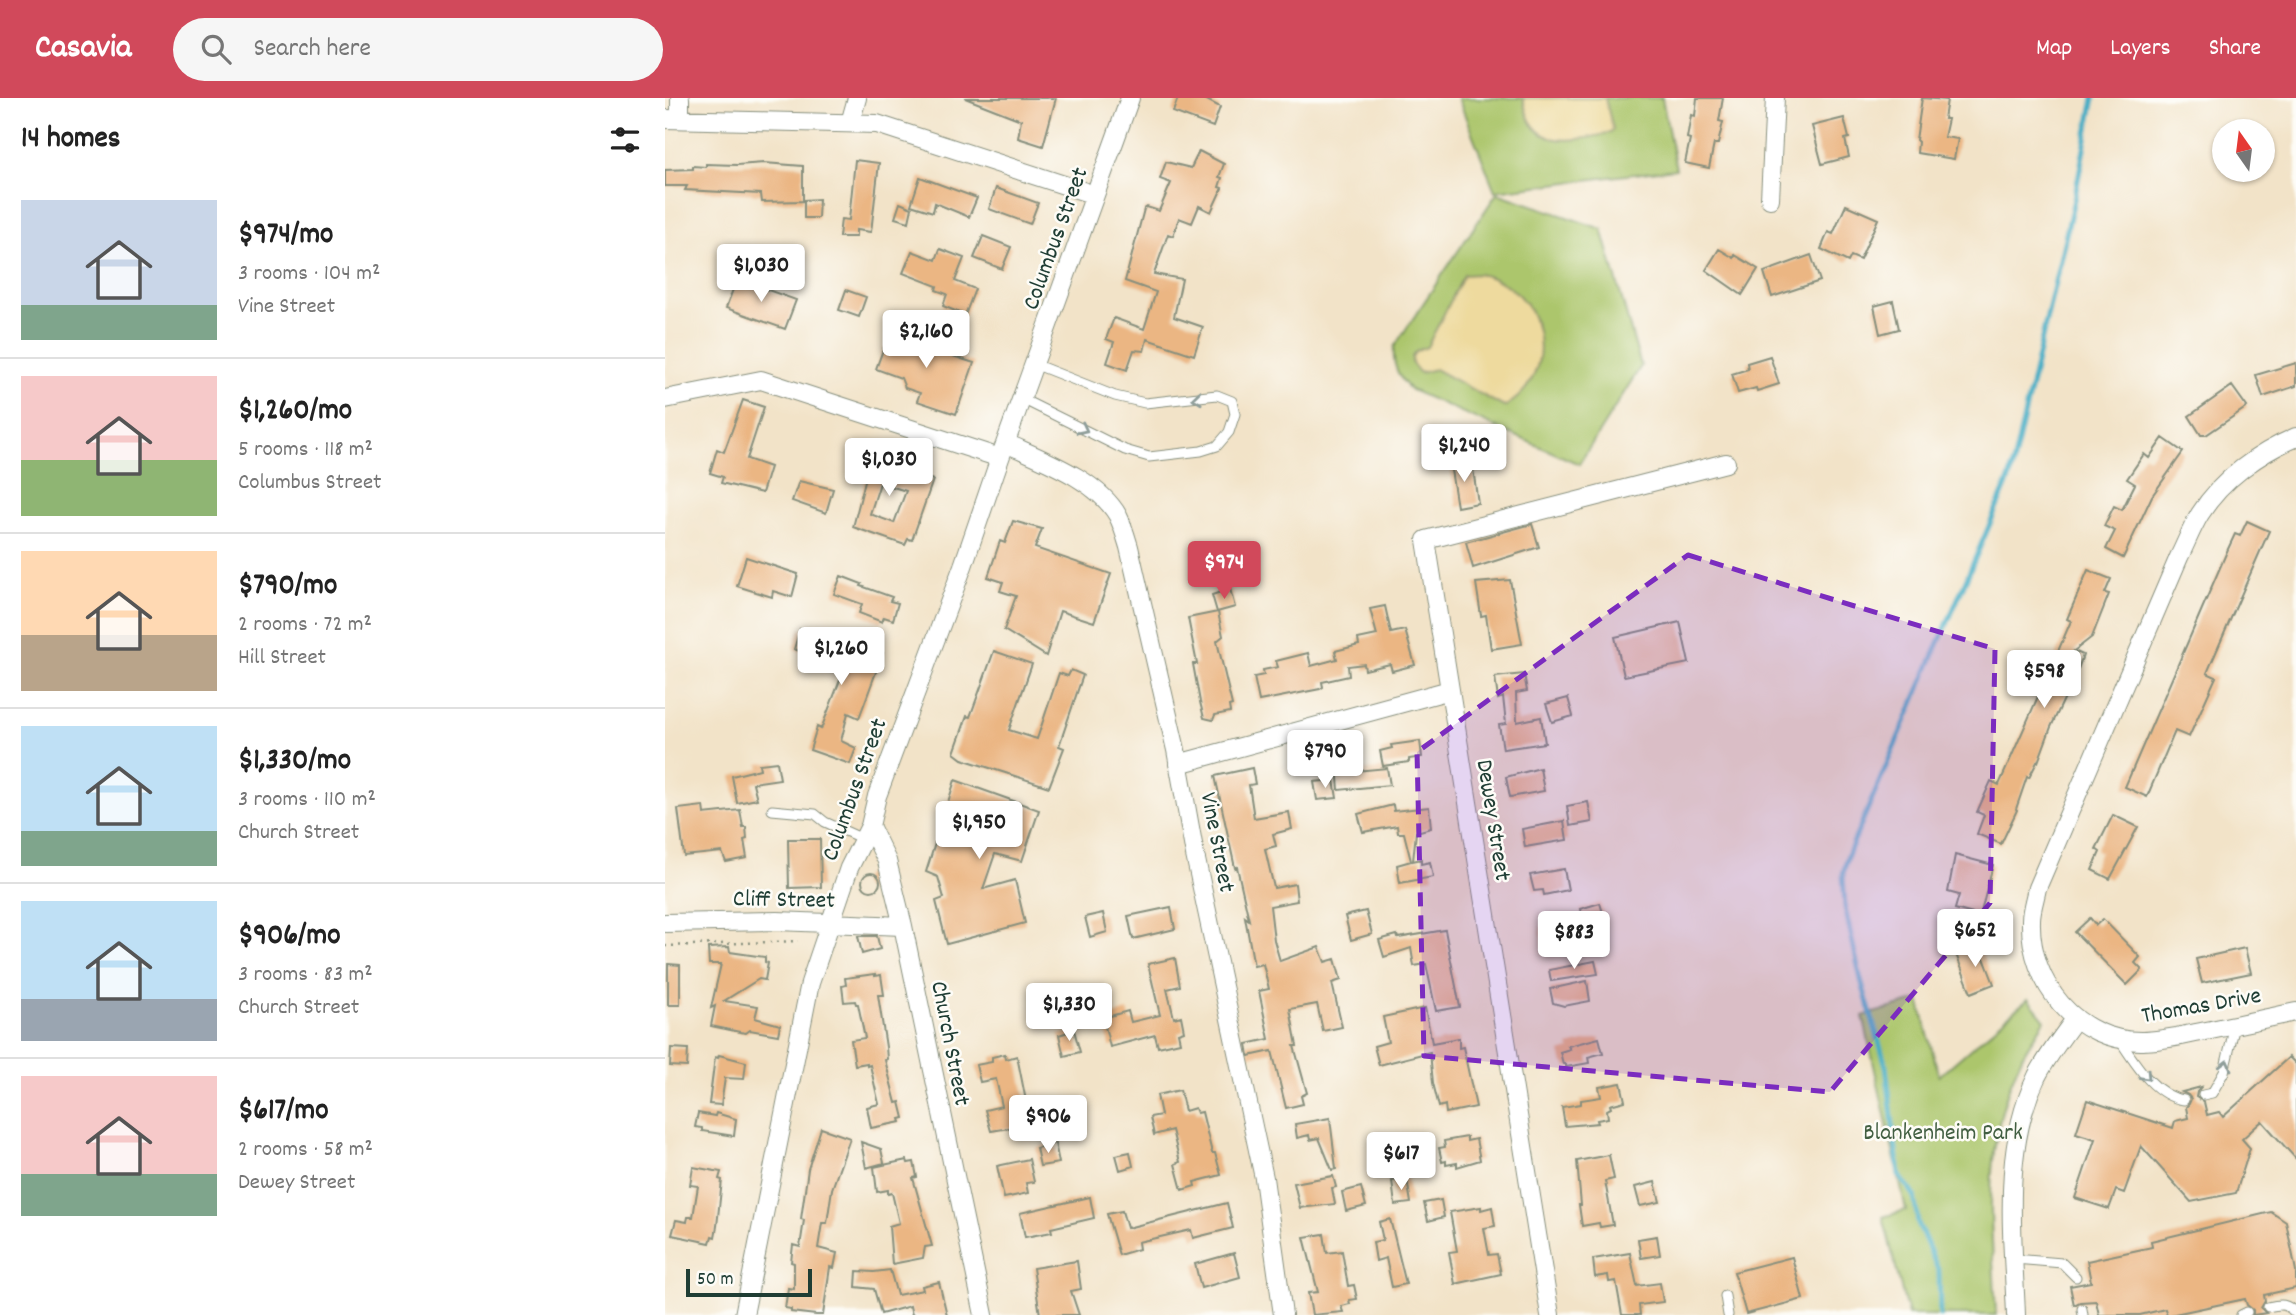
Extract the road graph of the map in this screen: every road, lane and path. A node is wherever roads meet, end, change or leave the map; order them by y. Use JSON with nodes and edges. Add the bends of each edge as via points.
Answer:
{"nodes":[{"id":1,"x":680,"y":98,"type":"edge"},
{"id":2,"x":857,"y":98,"type":"edge"},
{"id":3,"x":1130,"y":98,"type":"edge"},
{"id":4,"x":1775,"y":98,"type":"edge"},
{"id":5,"x":673,"y":119,"type":"edge"},
{"id":6,"x":850,"y":122,"type":"junction"},
{"id":7,"x":1095,"y":195,"type":"junction"},
{"id":8,"x":1770,"y":199,"type":"dead end"},
{"id":9,"x":1034,"y":363,"type":"junction"},
{"id":10,"x":673,"y":398,"type":"edge"},
{"id":11,"x":1022,"y":399,"type":"junction"},
{"id":12,"x":2296,"y":437,"type":"edge"},
{"id":13,"x":1003,"y":450,"type":"junction"},
{"id":14,"x":1726,"y":463,"type":"dead end"},
{"id":15,"x":1450,"y":690,"type":"junction"},
{"id":16,"x":1178,"y":764,"type":"junction"},
{"id":17,"x":772,"y":810,"type":"dead end"},
{"id":18,"x":866,"y":833,"type":"junction"},
{"id":19,"x":665,"y":923,"type":"edge"},
{"id":20,"x":830,"y":923,"type":"junction"},
{"id":21,"x":903,"y":926,"type":"junction"},
{"id":22,"x":798,"y":941,"type":"dead end"},
{"id":23,"x":665,"y":946,"type":"edge"},
{"id":24,"x":2296,"y":1013,"type":"edge"},
{"id":25,"x":2076,"y":1018,"type":"junction"},
{"id":26,"x":2235,"y":1025,"type":"junction"},
{"id":27,"x":2118,"y":1038,"type":"junction"},
{"id":28,"x":2203,"y":1096,"type":"dead end"},
{"id":29,"x":2184,"y":1100,"type":"dead end"},
{"id":30,"x":2014,"y":1259,"type":"junction"},
{"id":31,"x":2076,"y":1277,"type":"dead end"},
{"id":32,"x":1725,"y":1296,"type":"dead end"},
{"id":33,"x":2268,"y":1307,"type":"dead end"},
{"id":34,"x":2296,"y":1314,"type":"edge"},
{"id":35,"x":744,"y":1315,"type":"edge"},
{"id":36,"x":984,"y":1315,"type":"edge"},
{"id":37,"x":1283,"y":1315,"type":"edge"},
{"id":38,"x":1550,"y":1315,"type":"edge"},
{"id":39,"x":1728,"y":1315,"type":"edge"},
{"id":40,"x":2016,"y":1315,"type":"edge"}],
"edges":[{"from":1,"to":5,"type":"street"},
{"from":2,"to":6,"type":"street"},
{"from":3,"to":7,"type":"street","name":"Columbus Street"},
{"from":4,"to":8,"type":"street"},
{"from":5,"to":6,"type":"street"},
{"from":6,"to":7,"type":"street","via":[[877,124]]},
{"from":7,"to":9,"type":"street","name":"Columbus Street"},
{"from":9,"to":11,"type":"street","name":"Columbus Street"},
{"from":11,"to":9,"type":"lane","one_way":true,"via":[[1125,450],[1149,457],[1201,451],[1217,446],[1229,432],[1232,401],[1217,395],[1145,403],[1115,396]]},
{"from":10,"to":13,"type":"street","name":"Vine Street","via":[[761,380]]},
{"from":11,"to":13,"type":"street","name":"Columbus Street"},
{"from":12,"to":25,"type":"street","name":"Thomas Drive","via":[[2256,458],[2218,491],[2200,514],[2037,888],[2031,919],[2036,961],[2058,1003]]},
{"from":13,"to":16,"type":"street","name":"Vine Street","via":[[1059,468],[1103,496],[1117,515],[1129,547]]},
{"from":13,"to":18,"type":"street","name":"Columbus Street"},
{"from":14,"to":15,"type":"street","name":"Dewey Street","via":[[1426,540]]},
{"from":15,"to":16,"type":"street"},
{"from":15,"to":38,"type":"street","name":"Dewey Street"},
{"from":16,"to":37,"type":"street","name":"Vine Street","via":[[1264,1178]]},
{"from":17,"to":18,"type":"lane","via":[[815,814],[825,822]]},
{"from":18,"to":20,"type":"street","name":"Columbus Street"},
{"from":18,"to":21,"type":"street","name":"Church Street","via":[[887,861]]},
{"from":19,"to":20,"type":"street","name":"Cliff Street"},
{"from":20,"to":21,"type":"street","name":"Cliff Street"},
{"from":20,"to":35,"type":"street","name":"Columbus Street","via":[[800,1028]]},
{"from":21,"to":36,"type":"street","name":"Church Street"},
{"from":22,"to":23,"type":"path"},
{"from":24,"to":26,"type":"street","name":"Thomas Drive"},
{"from":25,"to":27,"type":"street","name":"Thomas Drive"},
{"from":25,"to":30,"type":"street","via":[[2036,1079],[2020,1128],[2011,1198]]},
{"from":26,"to":27,"type":"street","name":"Thomas Drive","via":[[2141,1041]]},
{"from":28,"to":26,"type":"lane","one_way":true,"via":[[2212,1093],[2224,1072]]},
{"from":27,"to":29,"type":"lane","one_way":true,"via":[[2159,1090]]},
{"from":30,"to":31,"type":"lane","via":[[2062,1263]]},
{"from":30,"to":40,"type":"street"},
{"from":32,"to":39,"type":"lane"},
{"from":33,"to":34,"type":"lane","via":[[2289,1306]]}]}
